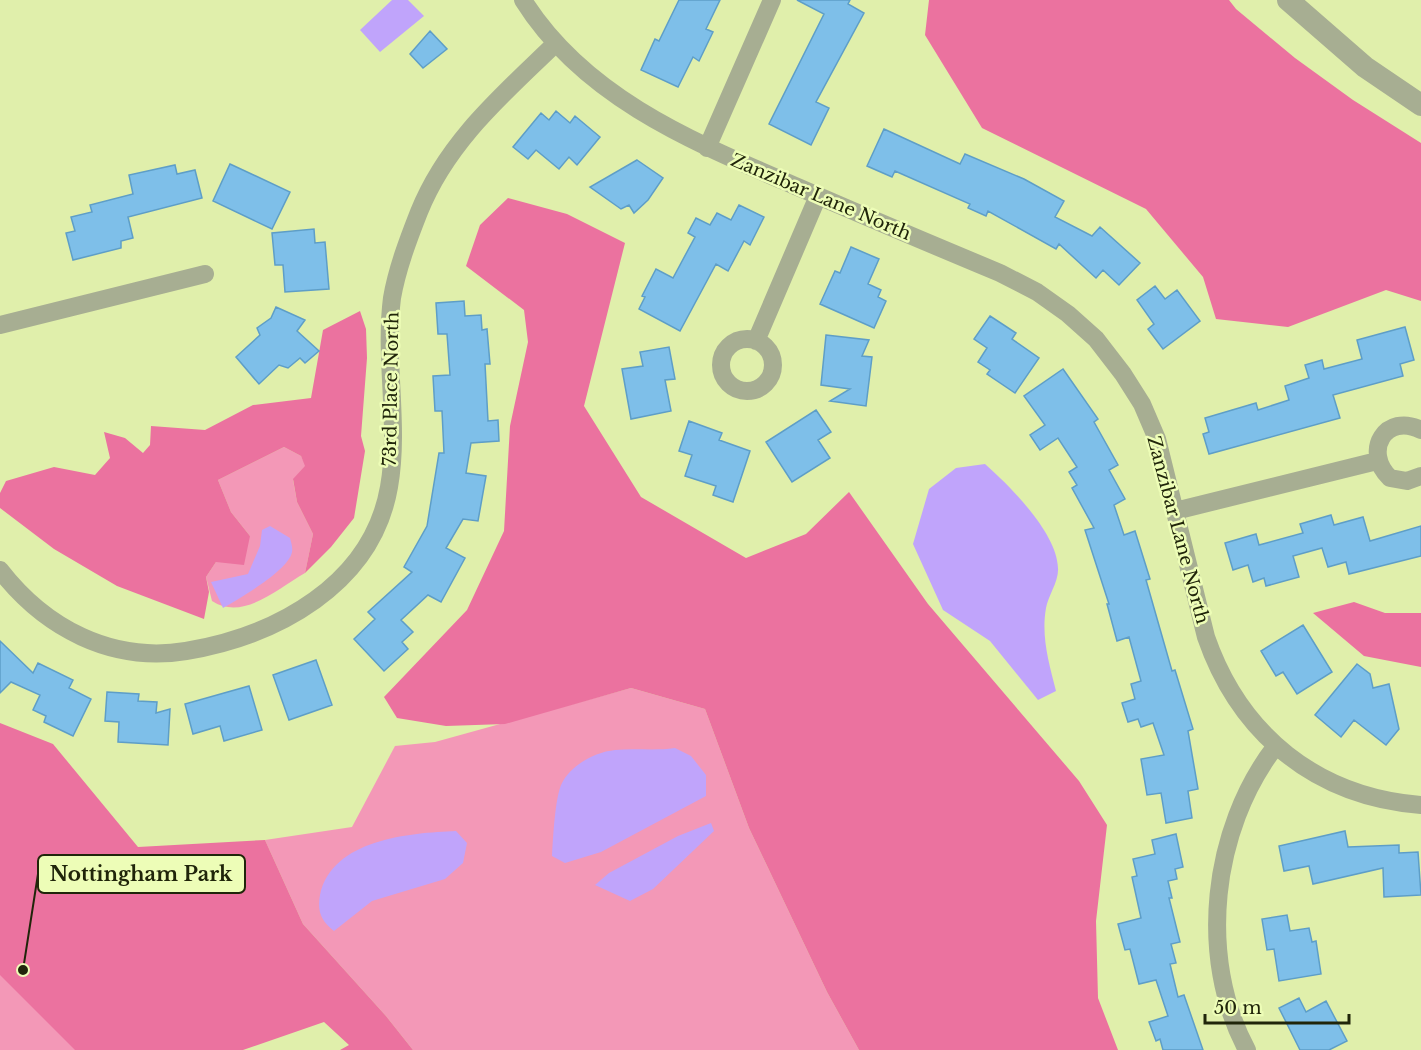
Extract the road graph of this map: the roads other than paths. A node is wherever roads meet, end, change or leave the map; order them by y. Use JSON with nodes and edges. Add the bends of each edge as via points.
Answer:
{"nodes":[{"id":1,"x":523,"y":0,"type":"edge"},
{"id":2,"x":772,"y":0,"type":"edge"},
{"id":3,"x":1288,"y":0,"type":"edge"},
{"id":4,"x":555,"y":44,"type":"junction"},
{"id":5,"x":1421,"y":105,"type":"edge"},
{"id":6,"x":707,"y":148,"type":"junction"},
{"id":7,"x":818,"y":196,"type":"junction"},
{"id":8,"x":205,"y":274,"type":"dead end"},
{"id":9,"x":0,"y":325,"type":"edge"},
{"id":10,"x":756,"y":340,"type":"dead end"},
{"id":11,"x":1421,"y":430,"type":"edge"},
{"id":12,"x":1377,"y":461,"type":"junction"},
{"id":13,"x":1421,"y":476,"type":"edge"},
{"id":14,"x":1175,"y":511,"type":"junction"},
{"id":15,"x":0,"y":570,"type":"edge"},
{"id":16,"x":1275,"y":747,"type":"junction"},
{"id":17,"x":1421,"y":805,"type":"edge"},
{"id":18,"x":1248,"y":1050,"type":"edge"}],
"edges":[{"from":1,"to":4,"type":"street","name":"Zanzibar Lane North"},
{"from":2,"to":6,"type":"street"},
{"from":3,"to":5,"type":"street","via":[[1338,45]]},
{"from":4,"to":6,"type":"street","name":"Zanzibar Lane North","via":[[625,102]]},
{"from":4,"to":15,"type":"street","name":"73rd Place North","via":[[495,101],[447,157],[429,188],[395,287],[391,319],[389,488],[368,544],[327,593],[281,621],[205,648],[126,652],[99,645],[55,624],[33,607]]},
{"from":6,"to":7,"type":"street","name":"Zanzibar Lane North"},
{"from":7,"to":10,"type":"street"},
{"from":7,"to":14,"type":"street","name":"Zanzibar Lane North","via":[[1000,273],[1068,314],[1124,374],[1142,404],[1157,439]]},
{"from":8,"to":9,"type":"street"},
{"from":11,"to":12,"type":"street","via":[[1403,425],[1385,433],[1377,447]]},
{"from":12,"to":13,"type":"street","via":[[1396,480],[1407,482]]},
{"from":12,"to":14,"type":"street"},
{"from":14,"to":16,"type":"street","name":"Zanzibar Lane North","via":[[1216,664],[1251,720]]},
{"from":16,"to":17,"type":"street","name":"Zanzibar Lane North","via":[[1330,782],[1365,795]]},
{"from":16,"to":18,"type":"street","via":[[1248,786],[1225,860],[1219,899],[1217,938],[1222,972],[1232,1012]]}]}
